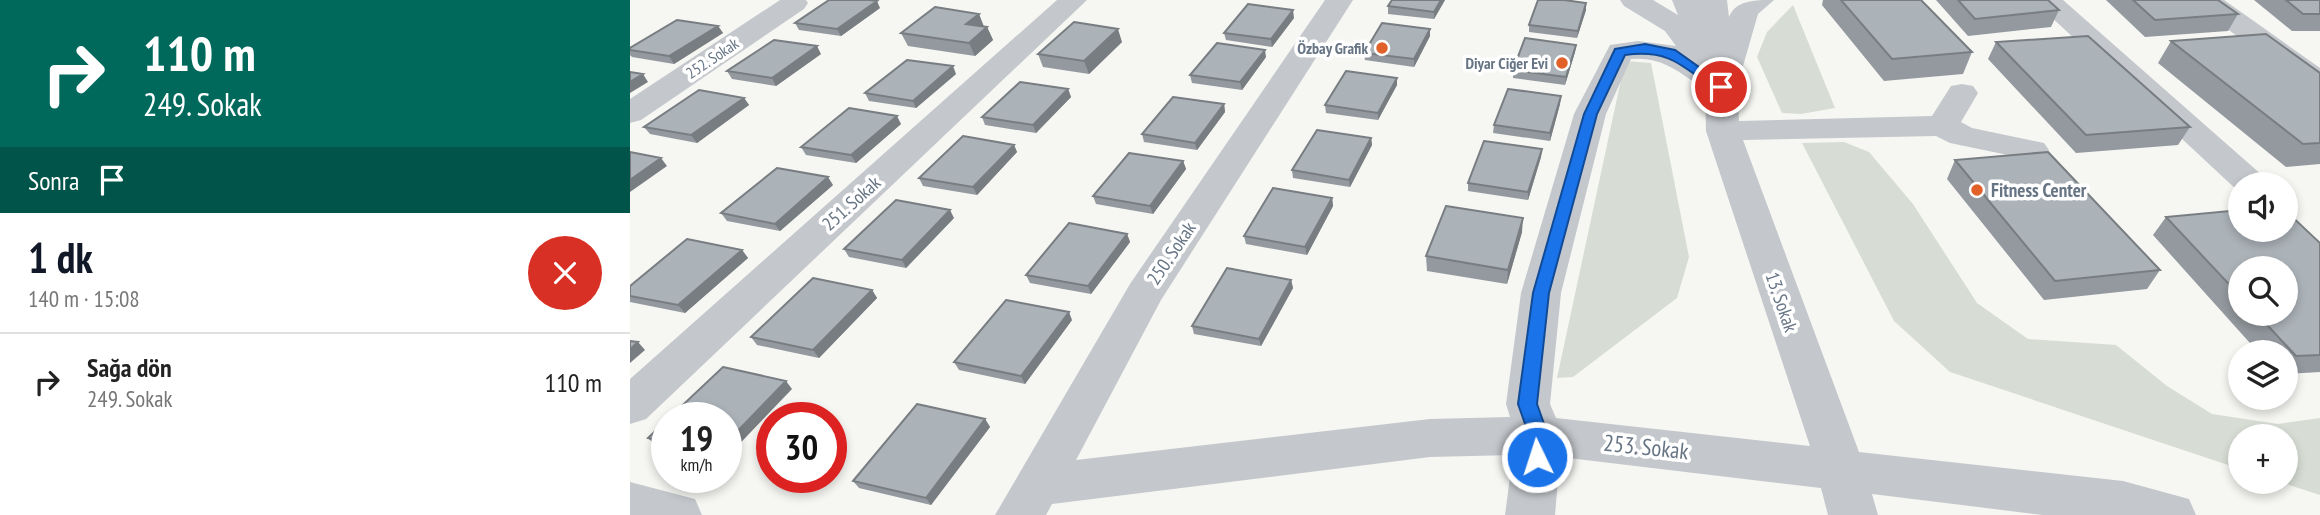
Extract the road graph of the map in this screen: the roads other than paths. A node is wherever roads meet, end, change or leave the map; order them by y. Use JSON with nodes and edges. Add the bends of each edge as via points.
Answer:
{"nodes":[{"id":1,"x":1073,"y":0,"type":"edge"},
{"id":2,"x":1339,"y":0,"type":"edge"},
{"id":3,"x":1634,"y":0,"type":"edge"},
{"id":4,"x":1686,"y":0,"type":"edge"},
{"id":5,"x":1713,"y":0,"type":"edge"},
{"id":6,"x":1760,"y":0,"type":"edge"},
{"id":7,"x":2047,"y":0,"type":"edge"},
{"id":8,"x":2206,"y":0,"type":"edge"},
{"id":9,"x":794,"y":3,"type":"dead end"},
{"id":10,"x":2320,"y":82,"type":"edge"},
{"id":11,"x":1721,"y":87,"type":"junction"},
{"id":12,"x":1962,"y":93,"type":"dead end"},
{"id":13,"x":630,"y":114,"type":"edge"},
{"id":14,"x":1942,"y":126,"type":"junction"},
{"id":15,"x":1723,"y":131,"type":"junction"},
{"id":16,"x":2032,"y":150,"type":"edge"},
{"id":17,"x":2238,"y":172,"type":"edge"},
{"id":18,"x":630,"y":406,"type":"edge"},
{"id":19,"x":1539,"y":435,"type":"junction"},
{"id":20,"x":1840,"y":469,"type":"junction"},
{"id":21,"x":1028,"y":500,"type":"edge"},
{"id":22,"x":630,"y":504,"type":"edge"},
{"id":23,"x":677,"y":515,"type":"edge"},
{"id":24,"x":1530,"y":515,"type":"edge"},
{"id":25,"x":1853,"y":515,"type":"edge"},
{"id":26,"x":2171,"y":515,"type":"edge"}],
"edges":[{"from":1,"to":18,"type":"street","name":"251. Sokak"},
{"from":2,"to":21,"type":"street","name":"250. Sokak","via":[[1144,293]]},
{"from":3,"to":11,"type":"street","via":[[1675,25]]},
{"from":4,"to":11,"type":"street"},
{"from":5,"to":11,"type":"street","name":"13. Sokak"},
{"from":6,"to":11,"type":"street","via":[[1745,10]]},
{"from":7,"to":17,"type":"street"},
{"from":8,"to":10,"type":"street"},
{"from":9,"to":13,"type":"street","name":"252. Sokak"},
{"from":11,"to":15,"type":"street","name":"13. Sokak"},
{"from":11,"to":19,"type":"street","via":[[1671,52],[1620,51],[1590,114],[1541,293],[1528,404]]},
{"from":12,"to":14,"type":"street"},
{"from":14,"to":15,"type":"street"},
{"from":14,"to":16,"type":"street","via":[[1962,136]]},
{"from":15,"to":20,"type":"street","name":"13. Sokak"},
{"from":19,"to":20,"type":"street","name":"253. Sokak"},
{"from":19,"to":21,"type":"street","name":"253. Sokak","via":[[1430,438]]},
{"from":19,"to":24,"type":"street"},
{"from":20,"to":25,"type":"street","name":"13. Sokak"},
{"from":20,"to":26,"type":"street","name":"253. Sokak","via":[[2123,503]]},
{"from":22,"to":23,"type":"street"}]}
